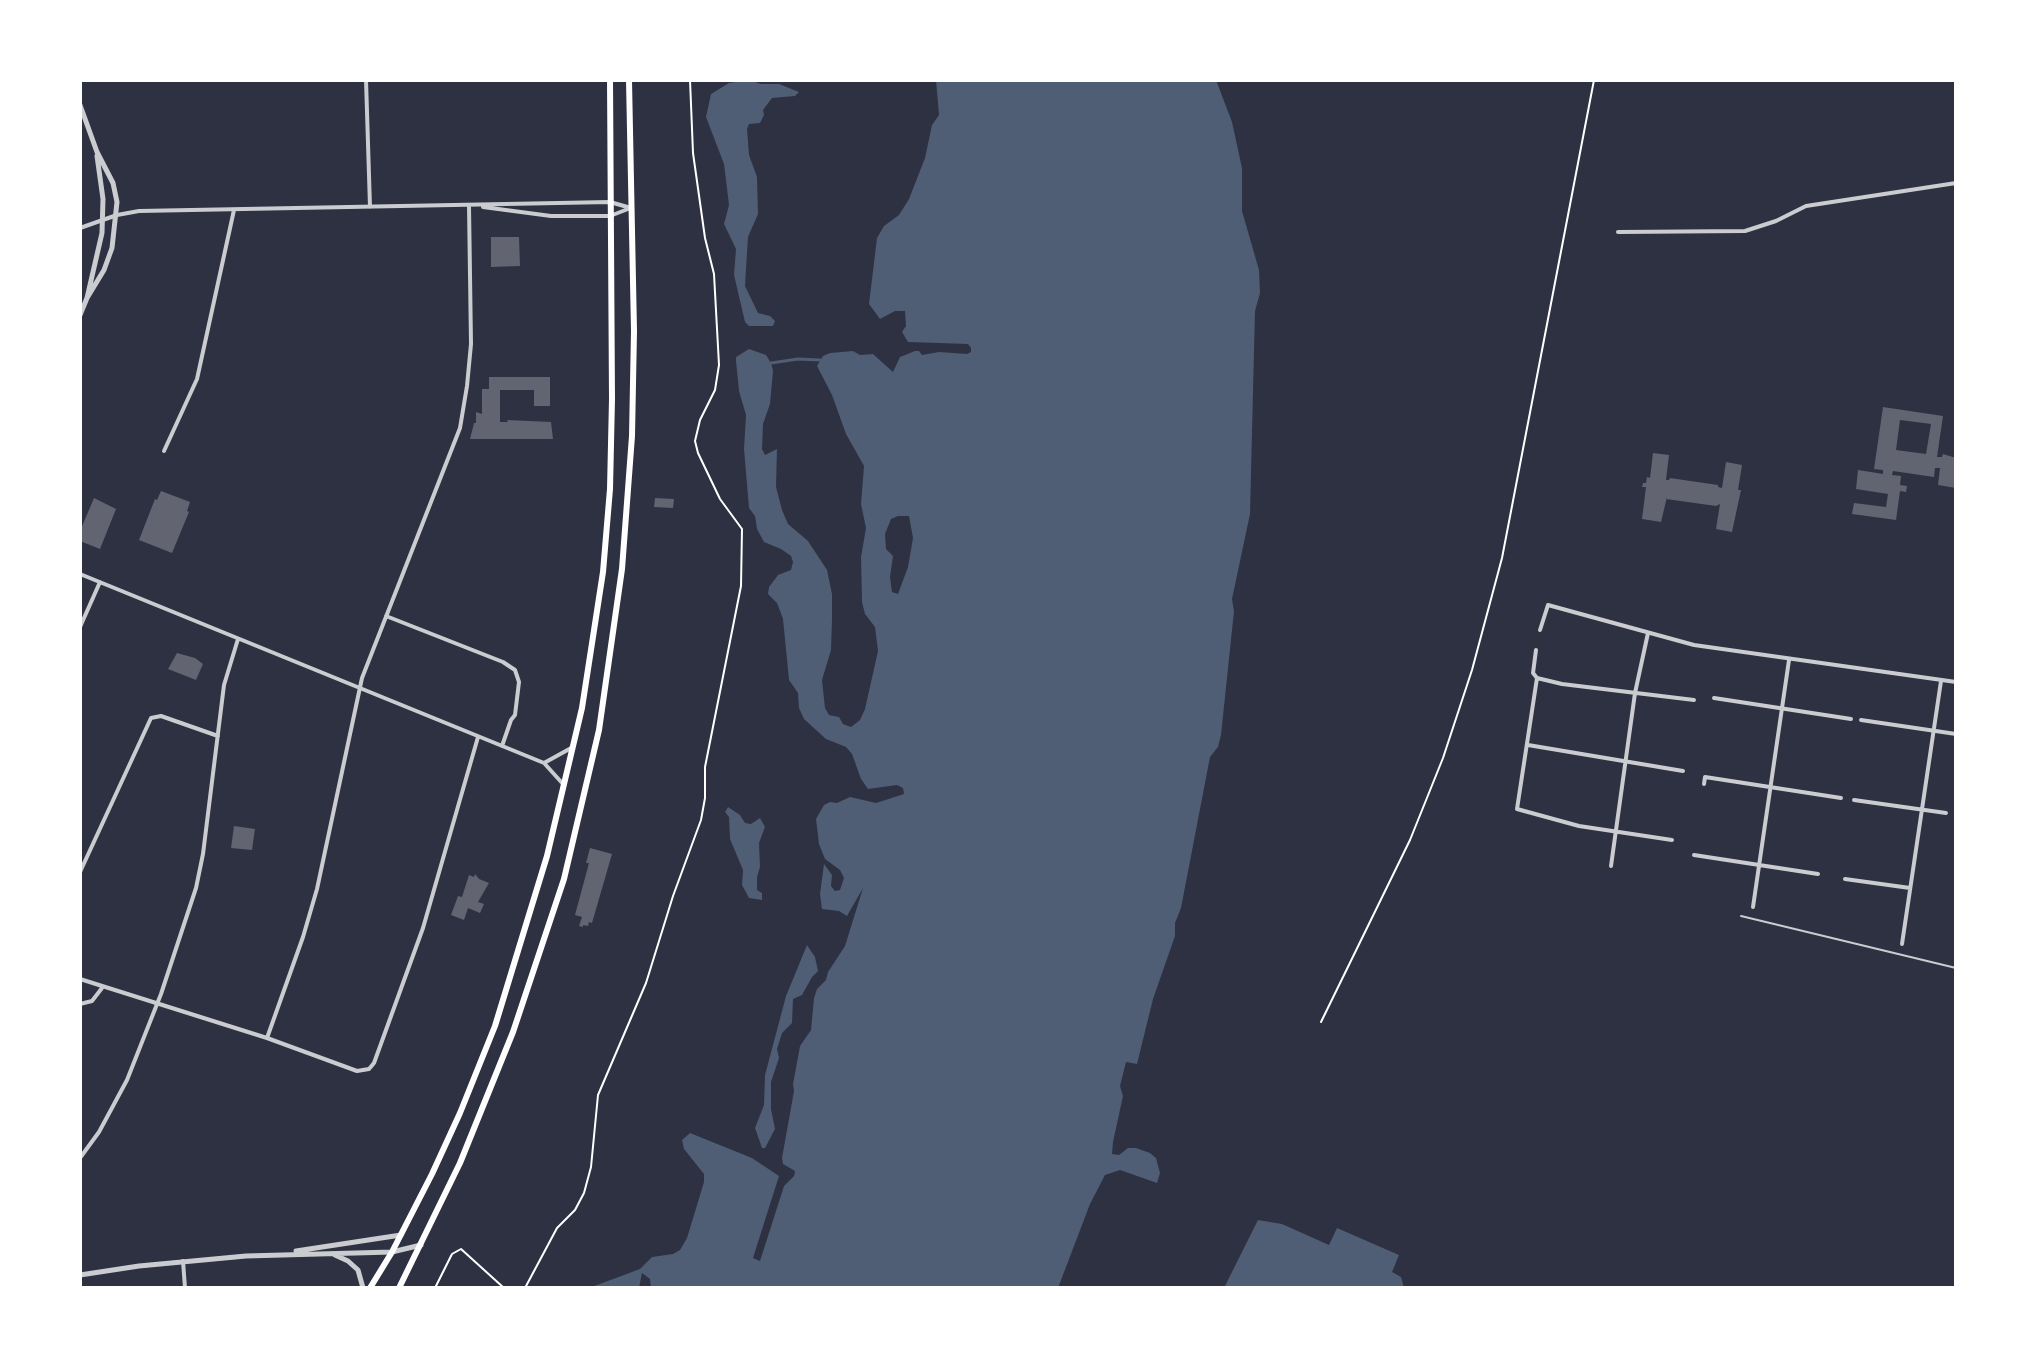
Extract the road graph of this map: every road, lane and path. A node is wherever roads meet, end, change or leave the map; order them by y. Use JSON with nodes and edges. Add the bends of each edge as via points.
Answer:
{"nodes":[{"id":1,"x":366,"y":80,"type":"edge"},
{"id":2,"x":610,"y":80,"type":"edge"},
{"id":3,"x":629,"y":80,"type":"edge"},
{"id":4,"x":690,"y":80,"type":"edge"},
{"id":5,"x":1594,"y":80,"type":"edge"},
{"id":6,"x":80,"y":105,"type":"edge"},
{"id":7,"x":97,"y":152,"type":"junction"},
{"id":8,"x":1956,"y":183,"type":"edge"},
{"id":9,"x":610,"y":202,"type":"junction"},
{"id":10,"x":469,"y":206,"type":"junction"},
{"id":11,"x":481,"y":206,"type":"junction"},
{"id":12,"x":370,"y":207,"type":"junction"},
{"id":13,"x":631,"y":208,"type":"junction"},
{"id":14,"x":234,"y":210,"type":"junction"},
{"id":15,"x":117,"y":215,"type":"junction"},
{"id":16,"x":610,"y":216,"type":"junction"},
{"id":17,"x":103,"y":220,"type":"junction"},
{"id":18,"x":80,"y":228,"type":"edge"},
{"id":19,"x":1618,"y":232,"type":"dead end"},
{"id":20,"x":87,"y":298,"type":"junction"},
{"id":21,"x":80,"y":315,"type":"edge"},
{"id":22,"x":164,"y":451,"type":"dead end"},
{"id":23,"x":80,"y":574,"type":"edge"},
{"id":24,"x":100,"y":582,"type":"junction"},
{"id":25,"x":386,"y":616,"type":"junction"},
{"id":26,"x":80,"y":627,"type":"edge"},
{"id":27,"x":1540,"y":630,"type":"dead end"},
{"id":28,"x":1648,"y":633,"type":"junction"},
{"id":29,"x":238,"y":639,"type":"junction"},
{"id":30,"x":1536,"y":650,"type":"dead end"},
{"id":31,"x":1789,"y":660,"type":"junction"},
{"id":32,"x":1537,"y":678,"type":"junction"},
{"id":33,"x":1941,"y":681,"type":"junction"},
{"id":34,"x":1956,"y":682,"type":"edge"},
{"id":35,"x":359,"y":688,"type":"junction"},
{"id":36,"x":1635,"y":693,"type":"junction"},
{"id":37,"x":1714,"y":698,"type":"dead end"},
{"id":38,"x":1694,"y":700,"type":"dead end"},
{"id":39,"x":1782,"y":708,"type":"junction"},
{"id":40,"x":1851,"y":719,"type":"dead end"},
{"id":41,"x":1861,"y":720,"type":"dead end"},
{"id":42,"x":1933,"y":731,"type":"junction"},
{"id":43,"x":1956,"y":734,"type":"edge"},
{"id":44,"x":218,"y":736,"type":"junction"},
{"id":45,"x":478,"y":737,"type":"junction"},
{"id":46,"x":1527,"y":745,"type":"junction"},
{"id":47,"x":502,"y":746,"type":"junction"},
{"id":48,"x":574,"y":746,"type":"junction"},
{"id":49,"x":544,"y":763,"type":"junction"},
{"id":50,"x":1625,"y":763,"type":"junction"},
{"id":51,"x":1683,"y":771,"type":"dead end"},
{"id":52,"x":1704,"y":784,"type":"dead end"},
{"id":53,"x":565,"y":787,"type":"junction"},
{"id":54,"x":1770,"y":787,"type":"junction"},
{"id":55,"x":1841,"y":798,"type":"dead end"},
{"id":56,"x":1854,"y":800,"type":"dead end"},
{"id":57,"x":1922,"y":810,"type":"junction"},
{"id":58,"x":1946,"y":813,"type":"dead end"},
{"id":59,"x":1615,"y":832,"type":"junction"},
{"id":60,"x":1672,"y":840,"type":"dead end"},
{"id":61,"x":1694,"y":855,"type":"dead end"},
{"id":62,"x":1611,"y":866,"type":"dead end"},
{"id":63,"x":1759,"y":866,"type":"junction"},
{"id":64,"x":80,"y":872,"type":"edge"},
{"id":65,"x":1818,"y":874,"type":"dead end"},
{"id":66,"x":1845,"y":879,"type":"dead end"},
{"id":67,"x":1910,"y":888,"type":"junction"},
{"id":68,"x":1753,"y":907,"type":"dead end"},
{"id":69,"x":1741,"y":916,"type":"dead end"},
{"id":70,"x":1902,"y":944,"type":"dead end"},
{"id":71,"x":1956,"y":968,"type":"edge"},
{"id":72,"x":80,"y":979,"type":"edge"},
{"id":73,"x":103,"y":987,"type":"junction"},
{"id":74,"x":157,"y":1003,"type":"junction"},
{"id":75,"x":80,"y":1004,"type":"edge"},
{"id":76,"x":1321,"y":1022,"type":"dead end"},
{"id":77,"x":267,"y":1038,"type":"junction"},
{"id":78,"x":80,"y":1158,"type":"edge"},
{"id":79,"x":402,"y":1234,"type":"junction"},
{"id":80,"x":421,"y":1245,"type":"junction"},
{"id":81,"x":392,"y":1252,"type":"junction"},
{"id":82,"x":285,"y":1253,"type":"junction"},
{"id":83,"x":334,"y":1255,"type":"junction"},
{"id":84,"x":183,"y":1261,"type":"junction"},
{"id":85,"x":80,"y":1275,"type":"edge"},
{"id":86,"x":185,"y":1288,"type":"edge"},
{"id":87,"x":363,"y":1288,"type":"edge"},
{"id":88,"x":370,"y":1288,"type":"edge"},
{"id":89,"x":399,"y":1288,"type":"edge"},
{"id":90,"x":435,"y":1288,"type":"edge"},
{"id":91,"x":504,"y":1288,"type":"edge"},
{"id":92,"x":525,"y":1288,"type":"edge"}],
"edges":[{"from":1,"to":12,"type":"street"},
{"from":2,"to":9,"type":"main road"},
{"from":3,"to":13,"type":"main road"},
{"from":4,"to":92,"type":"path","via":[[693,153],[714,274],[719,365],[695,441],[720,499],[742,529],[741,586],[705,767],[701,820],[646,983],[598,1095],[584,1193]]},
{"from":5,"to":76,"type":"path","via":[[1502,558],[1472,670],[1410,840]]},
{"from":6,"to":7,"type":"street"},
{"from":7,"to":15,"type":"street","via":[[113,183]]},
{"from":7,"to":17,"type":"street"},
{"from":8,"to":19,"type":"street","via":[[1806,206],[1745,231]]},
{"from":9,"to":11,"type":"street"},
{"from":9,"to":13,"type":"street"},
{"from":9,"to":16,"type":"main road"},
{"from":10,"to":11,"type":"street"},
{"from":10,"to":12,"type":"street"},
{"from":10,"to":25,"type":"street","via":[[471,344],[460,428]]},
{"from":11,"to":16,"type":"street","via":[[551,216]]},
{"from":12,"to":14,"type":"street"},
{"from":13,"to":16,"type":"street"},
{"from":13,"to":80,"type":"main road","via":[[634,365],[629,483],[616,619],[595,751],[564,879],[518,1019]]},
{"from":14,"to":15,"type":"street"},
{"from":14,"to":22,"type":"street","via":[[197,379]]},
{"from":15,"to":17,"type":"street"},
{"from":15,"to":20,"type":"street","via":[[108,259]]},
{"from":16,"to":48,"type":"main road","via":[[608,521],[593,648]]},
{"from":17,"to":18,"type":"street"},
{"from":17,"to":20,"type":"street"},
{"from":20,"to":21,"type":"street"},
{"from":23,"to":24,"type":"street"},
{"from":24,"to":26,"type":"street"},
{"from":24,"to":29,"type":"street"},
{"from":25,"to":35,"type":"street"},
{"from":25,"to":47,"type":"street","via":[[515,670],[515,715]]},
{"from":27,"to":28,"type":"street","via":[[1548,605]]},
{"from":28,"to":31,"type":"street"},
{"from":28,"to":36,"type":"street"},
{"from":29,"to":35,"type":"street"},
{"from":29,"to":44,"type":"street","via":[[224,685]]},
{"from":30,"to":32,"type":"street"},
{"from":31,"to":33,"type":"street"},
{"from":31,"to":39,"type":"street"},
{"from":32,"to":36,"type":"street"},
{"from":32,"to":46,"type":"street"},
{"from":33,"to":34,"type":"street"},
{"from":33,"to":42,"type":"street"},
{"from":35,"to":45,"type":"street"},
{"from":35,"to":77,"type":"street","via":[[317,889]]},
{"from":36,"to":38,"type":"street"},
{"from":36,"to":50,"type":"street"},
{"from":37,"to":39,"type":"street"},
{"from":39,"to":40,"type":"street"},
{"from":39,"to":54,"type":"street"},
{"from":41,"to":42,"type":"street"},
{"from":42,"to":43,"type":"street"},
{"from":42,"to":57,"type":"street"},
{"from":44,"to":64,"type":"street","via":[[161,716],[151,718]]},
{"from":44,"to":74,"type":"street","via":[[199,877]]},
{"from":45,"to":47,"type":"street"},
{"from":45,"to":77,"type":"street","via":[[423,928],[374,1063],[357,1071]]},
{"from":46,"to":50,"type":"street"},
{"from":46,"to":59,"type":"street","via":[[1517,809]]},
{"from":47,"to":49,"type":"street"},
{"from":48,"to":49,"type":"street"},
{"from":48,"to":53,"type":"main road"},
{"from":49,"to":53,"type":"street"},
{"from":50,"to":51,"type":"street"},
{"from":50,"to":59,"type":"street"},
{"from":52,"to":54,"type":"street","via":[[1705,777]]},
{"from":53,"to":79,"type":"main road","via":[[491,1036]]},
{"from":54,"to":55,"type":"street"},
{"from":54,"to":63,"type":"street"},
{"from":56,"to":57,"type":"street"},
{"from":57,"to":58,"type":"street"},
{"from":57,"to":67,"type":"street"},
{"from":59,"to":60,"type":"street"},
{"from":59,"to":62,"type":"street"},
{"from":61,"to":63,"type":"street"},
{"from":63,"to":65,"type":"street"},
{"from":63,"to":68,"type":"street"},
{"from":66,"to":67,"type":"street"},
{"from":67,"to":70,"type":"street"},
{"from":69,"to":71,"type":"lane"},
{"from":72,"to":73,"type":"street"},
{"from":73,"to":74,"type":"street"},
{"from":73,"to":75,"type":"street","via":[[92,1001]]},
{"from":74,"to":77,"type":"street"},
{"from":74,"to":78,"type":"street","via":[[127,1080]]},
{"from":79,"to":81,"type":"main road"},
{"from":79,"to":82,"type":"street"},
{"from":80,"to":81,"type":"street"},
{"from":80,"to":89,"type":"main road"},
{"from":81,"to":83,"type":"street"},
{"from":81,"to":88,"type":"main road"},
{"from":82,"to":83,"type":"street"},
{"from":82,"to":84,"type":"street"},
{"from":83,"to":87,"type":"street","via":[[355,1265]]},
{"from":84,"to":85,"type":"street"},
{"from":84,"to":86,"type":"street"},
{"from":90,"to":91,"type":"path","via":[[452,1254],[461,1249]]}]}
